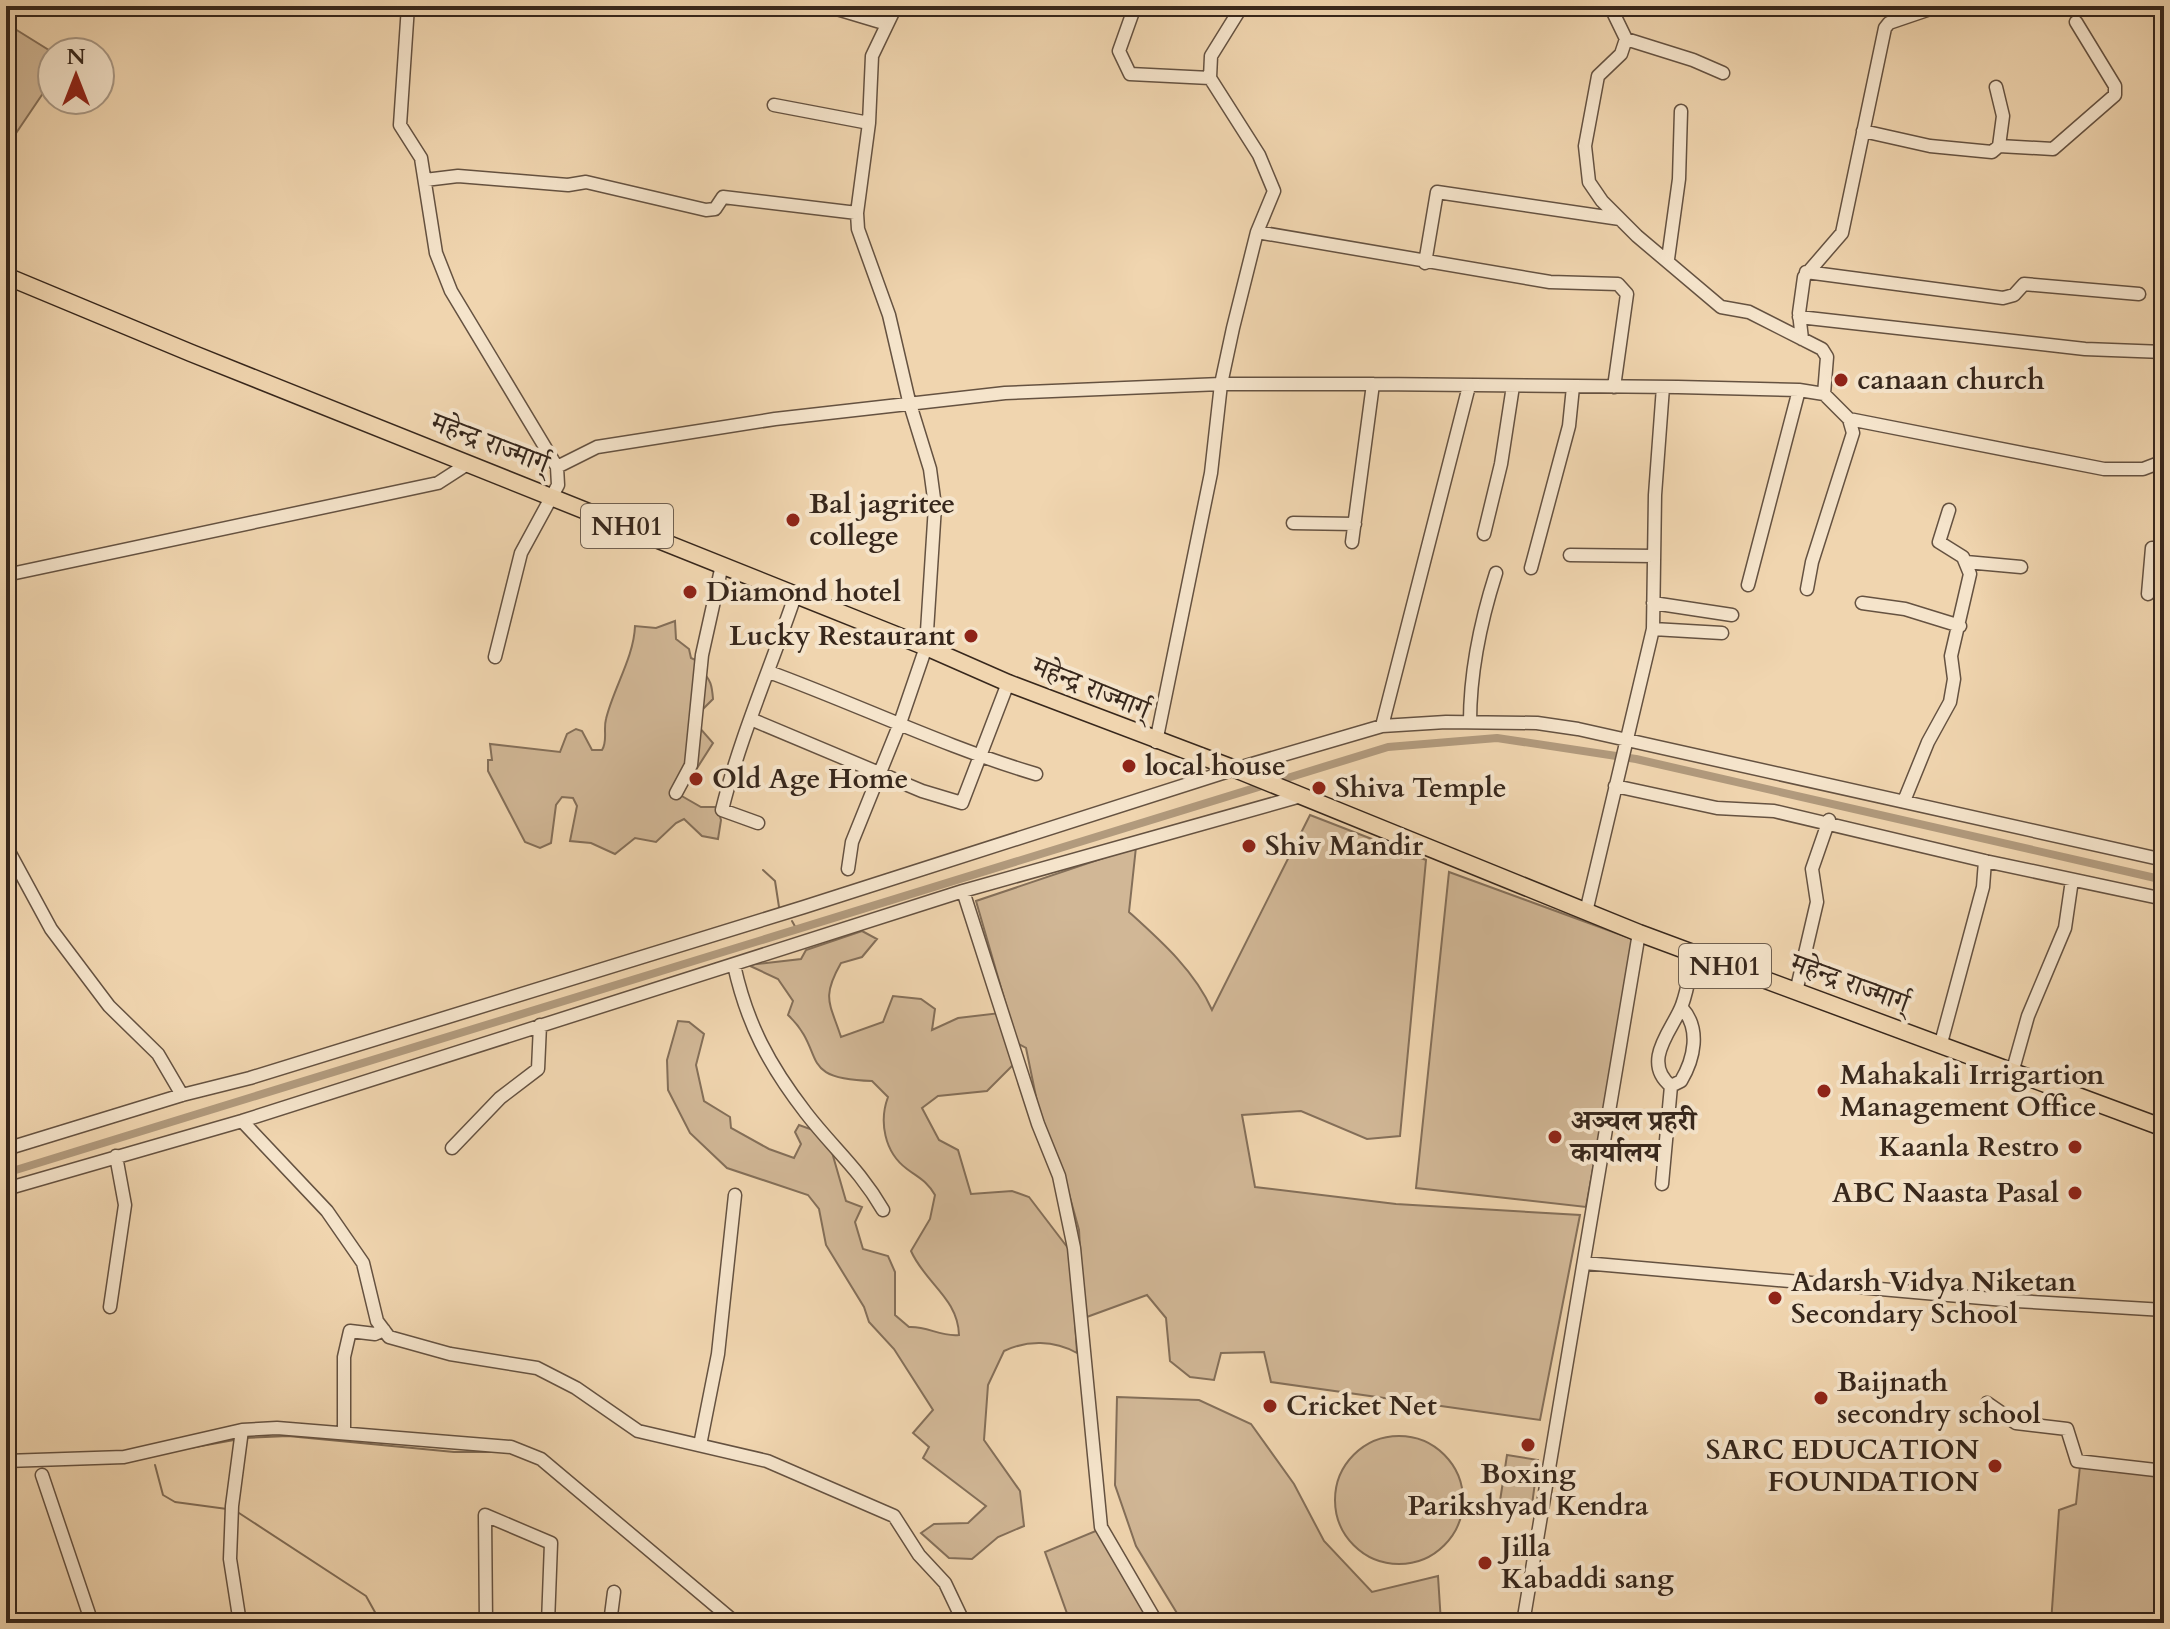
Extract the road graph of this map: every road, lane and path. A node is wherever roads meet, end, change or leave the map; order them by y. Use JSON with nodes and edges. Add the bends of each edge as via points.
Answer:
{"nodes":[{"id":1,"x":14,"y":6,"type":"edge"},
{"id":2,"x":408,"y":6,"type":"edge"},
{"id":3,"x":827,"y":6,"type":"edge"},
{"id":4,"x":896,"y":6,"type":"edge"},
{"id":5,"x":1135,"y":6,"type":"edge"},
{"id":6,"x":1242,"y":6,"type":"edge"},
{"id":7,"x":1611,"y":6,"type":"edge"},
{"id":8,"x":1939,"y":6,"type":"edge"},
{"id":9,"x":6,"y":14,"type":"edge"},
{"id":10,"x":2076,"y":22,"type":"dead end"},
{"id":11,"x":887,"y":24,"type":"junction"},
{"id":12,"x":1626,"y":39,"type":"junction"},
{"id":13,"x":1723,"y":73,"type":"dead end"},
{"id":14,"x":1210,"y":78,"type":"junction"},
{"id":15,"x":1996,"y":87,"type":"dead end"},
{"id":16,"x":774,"y":105,"type":"dead end"},
{"id":17,"x":1681,"y":111,"type":"dead end"},
{"id":18,"x":869,"y":123,"type":"junction"},
{"id":19,"x":1863,"y":131,"type":"junction"},
{"id":20,"x":1999,"y":146,"type":"junction"},
{"id":21,"x":425,"y":180,"type":"junction"},
{"id":22,"x":857,"y":213,"type":"junction"},
{"id":23,"x":1620,"y":219,"type":"junction"},
{"id":24,"x":1257,"y":232,"type":"junction"},
{"id":25,"x":1668,"y":259,"type":"junction"},
{"id":26,"x":1425,"y":263,"type":"junction"},
{"id":27,"x":1806,"y":272,"type":"junction"},
{"id":28,"x":6,"y":276,"type":"edge"},
{"id":29,"x":2139,"y":294,"type":"dead end"},
{"id":30,"x":1799,"y":317,"type":"junction"},
{"id":31,"x":1802,"y":339,"type":"junction"},
{"id":32,"x":2164,"y":352,"type":"edge"},
{"id":33,"x":1221,"y":384,"type":"junction"},
{"id":34,"x":1373,"y":384,"type":"junction"},
{"id":35,"x":1469,"y":386,"type":"junction"},
{"id":36,"x":1513,"y":386,"type":"junction"},
{"id":37,"x":1573,"y":387,"type":"junction"},
{"id":38,"x":1614,"y":387,"type":"junction"},
{"id":39,"x":1663,"y":387,"type":"junction"},
{"id":40,"x":1799,"y":390,"type":"junction"},
{"id":41,"x":1824,"y":394,"type":"junction"},
{"id":42,"x":909,"y":401,"type":"junction"},
{"id":43,"x":1849,"y":419,"type":"junction"},
{"id":44,"x":2164,"y":461,"type":"edge"},
{"id":45,"x":469,"y":463,"type":"junction"},
{"id":46,"x":557,"y":467,"type":"junction"},
{"id":47,"x":552,"y":495,"type":"junction"},
{"id":48,"x":1949,"y":510,"type":"dead end"},
{"id":49,"x":1293,"y":523,"type":"dead end"},
{"id":50,"x":1355,"y":524,"type":"junction"},
{"id":51,"x":1484,"y":534,"type":"dead end"},
{"id":52,"x":1352,"y":542,"type":"dead end"},
{"id":53,"x":2164,"y":549,"type":"edge"},
{"id":54,"x":1570,"y":555,"type":"dead end"},
{"id":55,"x":1654,"y":556,"type":"junction"},
{"id":56,"x":1966,"y":562,"type":"junction"},
{"id":57,"x":722,"y":565,"type":"junction"},
{"id":58,"x":2021,"y":567,"type":"dead end"},
{"id":59,"x":1531,"y":568,"type":"dead end"},
{"id":60,"x":1496,"y":573,"type":"dead end"},
{"id":61,"x":6,"y":575,"type":"edge"},
{"id":62,"x":1748,"y":585,"type":"dead end"},
{"id":63,"x":1807,"y":589,"type":"dead end"},
{"id":64,"x":2148,"y":594,"type":"dead end"},
{"id":65,"x":795,"y":596,"type":"junction"},
{"id":66,"x":1653,"y":603,"type":"junction"},
{"id":67,"x":1862,"y":603,"type":"dead end"},
{"id":68,"x":1732,"y":615,"type":"dead end"},
{"id":69,"x":1960,"y":626,"type":"junction"},
{"id":70,"x":1653,"y":629,"type":"junction"},
{"id":71,"x":1722,"y":633,"type":"dead end"},
{"id":72,"x":926,"y":647,"type":"junction"},
{"id":73,"x":495,"y":657,"type":"dead end"},
{"id":74,"x":769,"y":672,"type":"junction"},
{"id":75,"x":1008,"y":683,"type":"junction"},
{"id":76,"x":753,"y":720,"type":"junction"},
{"id":77,"x":1470,"y":722,"type":"junction"},
{"id":78,"x":900,"y":723,"type":"junction"},
{"id":79,"x":1382,"y":726,"type":"junction"},
{"id":80,"x":1156,"y":742,"type":"junction"},
{"id":81,"x":1627,"y":747,"type":"junction"},
{"id":82,"x":979,"y":757,"type":"junction"},
{"id":83,"x":882,"y":771,"type":"junction"},
{"id":84,"x":1241,"y":771,"type":"junction"},
{"id":85,"x":1036,"y":774,"type":"dead end"},
{"id":86,"x":1615,"y":786,"type":"junction"},
{"id":87,"x":676,"y":793,"type":"dead end"},
{"id":88,"x":1296,"y":794,"type":"junction"},
{"id":89,"x":1904,"y":801,"type":"junction"},
{"id":90,"x":1828,"y":822,"type":"junction"},
{"id":91,"x":758,"y":823,"type":"dead end"},
{"id":92,"x":6,"y":846,"type":"edge"},
{"id":93,"x":2164,"y":860,"type":"edge"},
{"id":94,"x":1985,"y":861,"type":"junction"},
{"id":95,"x":848,"y":869,"type":"dead end"},
{"id":96,"x":2072,"y":880,"type":"junction"},
{"id":97,"x":963,"y":891,"type":"junction"},
{"id":98,"x":2164,"y":899,"type":"edge"},
{"id":99,"x":1586,"y":912,"type":"junction"},
{"id":100,"x":1639,"y":933,"type":"junction"},
{"id":101,"x":1694,"y":954,"type":"junction"},
{"id":102,"x":734,"y":965,"type":"junction"},
{"id":103,"x":1796,"y":992,"type":"junction"},
{"id":104,"x":1682,"y":1008,"type":"junction"},
{"id":105,"x":540,"y":1025,"type":"junction"},
{"id":106,"x":1941,"y":1043,"type":"junction"},
{"id":107,"x":2012,"y":1073,"type":"junction"},
{"id":108,"x":1671,"y":1086,"type":"junction"},
{"id":109,"x":182,"y":1095,"type":"junction"},
{"id":110,"x":242,"y":1121,"type":"junction"},
{"id":111,"x":2164,"y":1128,"type":"edge"},
{"id":112,"x":452,"y":1148,"type":"dead end"},
{"id":113,"x":6,"y":1149,"type":"edge"},
{"id":114,"x":116,"y":1156,"type":"junction"},
{"id":115,"x":1662,"y":1184,"type":"dead end"},
{"id":116,"x":6,"y":1189,"type":"edge"},
{"id":117,"x":735,"y":1195,"type":"dead end"},
{"id":118,"x":883,"y":1210,"type":"dead end"},
{"id":119,"x":1584,"y":1263,"type":"junction"},
{"id":120,"x":110,"y":1307,"type":"dead end"},
{"id":121,"x":2164,"y":1310,"type":"edge"},
{"id":122,"x":384,"y":1330,"type":"junction"},
{"id":123,"x":1987,"y":1403,"type":"dead end"},
{"id":124,"x":344,"y":1433,"type":"junction"},
{"id":125,"x":242,"y":1436,"type":"junction"},
{"id":126,"x":700,"y":1445,"type":"junction"},
{"id":127,"x":6,"y":1461,"type":"edge"},
{"id":128,"x":2164,"y":1471,"type":"edge"},
{"id":129,"x":42,"y":1475,"type":"dead end"},
{"id":130,"x":614,"y":1592,"type":"dead end"},
{"id":131,"x":92,"y":1623,"type":"edge"},
{"id":132,"x":240,"y":1623,"type":"edge"},
{"id":133,"x":486,"y":1623,"type":"edge"},
{"id":134,"x":548,"y":1623,"type":"edge"},
{"id":135,"x":610,"y":1623,"type":"edge"},
{"id":136,"x":736,"y":1623,"type":"edge"},
{"id":137,"x":964,"y":1623,"type":"edge"},
{"id":138,"x":1157,"y":1623,"type":"edge"},
{"id":139,"x":1523,"y":1623,"type":"edge"}],
"edges":[{"from":1,"to":9,"type":"street"},
{"from":2,"to":21,"type":"street","via":[[400,125],[421,158]]},
{"from":3,"to":11,"type":"street"},
{"from":4,"to":11,"type":"street"},
{"from":5,"to":14,"type":"street","via":[[1119,51],[1130,74]]},
{"from":6,"to":14,"type":"street","via":[[1211,56]]},
{"from":7,"to":12,"type":"street"},
{"from":8,"to":19,"type":"street","via":[[1885,28]]},
{"from":10,"to":20,"type":"street","via":[[2115,86],[2115,95],[2053,149]]},
{"from":11,"to":18,"type":"street","via":[[872,56]]},
{"from":12,"to":13,"type":"street"},
{"from":12,"to":23,"type":"street","via":[[1621,54],[1598,76],[1585,146],[1589,182]]},
{"from":14,"to":24,"type":"street","via":[[1259,155],[1274,191]]},
{"from":15,"to":20,"type":"street","via":[[2003,116]]},
{"from":16,"to":18,"type":"street"},
{"from":17,"to":25,"type":"street"},
{"from":18,"to":22,"type":"street"},
{"from":19,"to":20,"type":"street","via":[[1930,146],[1992,152]]},
{"from":19,"to":27,"type":"street","via":[[1842,233]]},
{"from":21,"to":22,"type":"street","via":[[458,176],[586,182],[706,210],[715,209],[723,197]]},
{"from":21,"to":46,"type":"street","via":[[436,253],[451,291]]},
{"from":22,"to":42,"type":"street"},
{"from":23,"to":25,"type":"street"},
{"from":23,"to":26,"type":"street","via":[[1437,192]]},
{"from":24,"to":26,"type":"street"},
{"from":24,"to":33,"type":"street"},
{"from":25,"to":31,"type":"street","via":[[1721,307],[1749,312]]},
{"from":26,"to":38,"type":"street","via":[[1550,282],[1618,284],[1627,294]]},
{"from":27,"to":29,"type":"street","via":[[2003,298],[2024,284]]},
{"from":27,"to":30,"type":"street"},
{"from":28,"to":45,"type":"highway","name":"महेन्द्र राज्मार्ग्","number":"NH01"},
{"from":30,"to":31,"type":"street"},
{"from":30,"to":32,"type":"street","via":[[2085,349]]},
{"from":31,"to":41,"type":"street","via":[[1825,353]]},
{"from":33,"to":34,"type":"street"},
{"from":33,"to":42,"type":"street"},
{"from":33,"to":80,"type":"street","via":[[1211,473]]},
{"from":34,"to":35,"type":"street"},
{"from":34,"to":50,"type":"street"},
{"from":35,"to":36,"type":"street"},
{"from":35,"to":79,"type":"street"},
{"from":36,"to":37,"type":"street"},
{"from":36,"to":51,"type":"street"},
{"from":37,"to":38,"type":"street"},
{"from":37,"to":59,"type":"street","via":[[1569,426]]},
{"from":38,"to":39,"type":"street"},
{"from":39,"to":40,"type":"street"},
{"from":39,"to":55,"type":"street"},
{"from":40,"to":41,"type":"street"},
{"from":40,"to":62,"type":"street"},
{"from":41,"to":43,"type":"street"},
{"from":42,"to":46,"type":"street","via":[[597,447]]},
{"from":42,"to":72,"type":"street","via":[[930,469],[935,506]]},
{"from":43,"to":44,"type":"street","via":[[2104,469],[2143,469]]},
{"from":43,"to":63,"type":"street","via":[[1853,433]]},
{"from":45,"to":47,"type":"highway","name":"महेन्द्र राज्मार्ग्","number":"NH01"},
{"from":45,"to":61,"type":"street","via":[[438,483]]},
{"from":46,"to":47,"type":"street","via":[[558,485]]},
{"from":47,"to":57,"type":"highway","name":"महेन्द्र राज्मार्ग्","number":"NH01"},
{"from":47,"to":73,"type":"street","via":[[521,553]]},
{"from":48,"to":56,"type":"street","via":[[1939,542]]},
{"from":49,"to":50,"type":"street"},
{"from":50,"to":52,"type":"street"},
{"from":53,"to":64,"type":"street","via":[[2152,548]]},
{"from":54,"to":55,"type":"street"},
{"from":55,"to":66,"type":"street"},
{"from":56,"to":58,"type":"street"},
{"from":56,"to":69,"type":"street","via":[[1970,574]]},
{"from":57,"to":65,"type":"highway","name":"महेन्द्र राज्मार्ग्","number":"NH01"},
{"from":57,"to":87,"type":"street","via":[[702,655],[691,765]]},
{"from":60,"to":77,"type":"street"},
{"from":65,"to":72,"type":"highway","name":"महेन्द्र राज्मार्ग्","number":"NH01"},
{"from":65,"to":74,"type":"street"},
{"from":66,"to":68,"type":"street"},
{"from":66,"to":70,"type":"street"},
{"from":67,"to":69,"type":"street"},
{"from":69,"to":89,"type":"street","via":[[1951,656],[1950,702]]},
{"from":70,"to":71,"type":"street"},
{"from":70,"to":81,"type":"street"},
{"from":72,"to":75,"type":"highway","name":"महेन्द्र राज्मार्ग्","number":"NH01"},
{"from":72,"to":78,"type":"street"},
{"from":74,"to":76,"type":"street"},
{"from":74,"to":78,"type":"street"},
{"from":75,"to":80,"type":"highway","name":"महेन्द्र राज्मार्ग्","number":"NH01"},
{"from":75,"to":82,"type":"street"},
{"from":76,"to":83,"type":"street"},
{"from":76,"to":91,"type":"street","via":[[734,760],[722,810]]},
{"from":77,"to":79,"type":"street"},
{"from":77,"to":81,"type":"street","via":[[1537,723]]},
{"from":78,"to":82,"type":"street"},
{"from":78,"to":83,"type":"street"},
{"from":79,"to":84,"type":"street"},
{"from":80,"to":84,"type":"highway","name":"महेन्द्र राज्मार्ग्","number":"NH01"},
{"from":81,"to":86,"type":"street"},
{"from":81,"to":89,"type":"street"},
{"from":82,"to":83,"type":"street","via":[[962,803]]},
{"from":82,"to":85,"type":"street"},
{"from":83,"to":95,"type":"street","via":[[852,842]]},
{"from":84,"to":88,"type":"highway","name":"महेन्द्र राज्मार्ग्","number":"NH01"},
{"from":84,"to":109,"type":"street"},
{"from":86,"to":90,"type":"street","via":[[1717,808],[1774,811]]},
{"from":86,"to":99,"type":"street"},
{"from":88,"to":97,"type":"street"},
{"from":88,"to":99,"type":"highway","name":"महेन्द्र राज्मार्ग्","number":"NH01"},
{"from":89,"to":93,"type":"street"},
{"from":90,"to":94,"type":"street"},
{"from":90,"to":103,"type":"street","via":[[1812,869],[1817,902]]},
{"from":92,"to":109,"type":"street","via":[[51,929],[109,1006],[158,1054]]},
{"from":94,"to":96,"type":"street"},
{"from":94,"to":106,"type":"street","via":[[1983,887]]},
{"from":96,"to":98,"type":"street"},
{"from":96,"to":107,"type":"street","via":[[2065,928],[2028,1016]]},
{"from":97,"to":102,"type":"street"},
{"from":97,"to":138,"type":"street","via":[[1059,1176],[1074,1248],[1101,1527]]},
{"from":99,"to":100,"type":"highway","name":"महेन्द्र राज्मार्ग्","number":"NH01"},
{"from":100,"to":101,"type":"highway","name":"महेन्द्र राज्मार्ग्","number":"NH01"},
{"from":100,"to":119,"type":"street"},
{"from":101,"to":103,"type":"highway","name":"महेन्द्र राज्मार्ग्","number":"NH01"},
{"from":101,"to":104,"type":"street"},
{"from":102,"to":105,"type":"street"},
{"from":102,"to":118,"type":"street","via":[[744,1010],[762,1049],[807,1114],[864,1177]]},
{"from":103,"to":106,"type":"highway","name":"महेन्द्र राज्मार्ग्","number":"NH01"},
{"from":104,"to":108,"type":"street","via":[[1662,1039],[1659,1059]]},
{"from":104,"to":108,"type":"street","via":[[1689,1016],[1694,1047],[1681,1081]]},
{"from":105,"to":110,"type":"street"},
{"from":105,"to":112,"type":"street","via":[[538,1069],[500,1098]]},
{"from":106,"to":107,"type":"highway","name":"महेन्द्र राज्मार्ग्","number":"NH01"},
{"from":107,"to":111,"type":"highway","name":"महेन्द्र राज्मार्ग्","number":"NH01"},
{"from":108,"to":115,"type":"street"},
{"from":109,"to":113,"type":"street"},
{"from":110,"to":114,"type":"street"},
{"from":110,"to":122,"type":"street","via":[[327,1211],[363,1263]]},
{"from":114,"to":116,"type":"street"},
{"from":114,"to":120,"type":"street","via":[[125,1205]]},
{"from":117,"to":126,"type":"street","via":[[718,1354]]},
{"from":119,"to":121,"type":"street"},
{"from":119,"to":139,"type":"street"},
{"from":122,"to":124,"type":"street","via":[[350,1331],[344,1357]]},
{"from":122,"to":126,"type":"street","via":[[389,1337],[450,1354],[537,1368],[638,1431]]},
{"from":123,"to":128,"type":"street","via":[[2016,1423],[2067,1429],[2077,1461]]},
{"from":124,"to":125,"type":"street","via":[[277,1428]]},
{"from":124,"to":136,"type":"street","via":[[511,1447],[541,1459]]},
{"from":125,"to":127,"type":"street","via":[[124,1457]]},
{"from":125,"to":132,"type":"street","via":[[230,1559]]},
{"from":126,"to":137,"type":"street","via":[[767,1461],[894,1516],[945,1583]]},
{"from":129,"to":131,"type":"street"},
{"from":130,"to":135,"type":"street"},
{"from":133,"to":134,"type":"street","via":[[485,1515],[551,1543]]}]}
